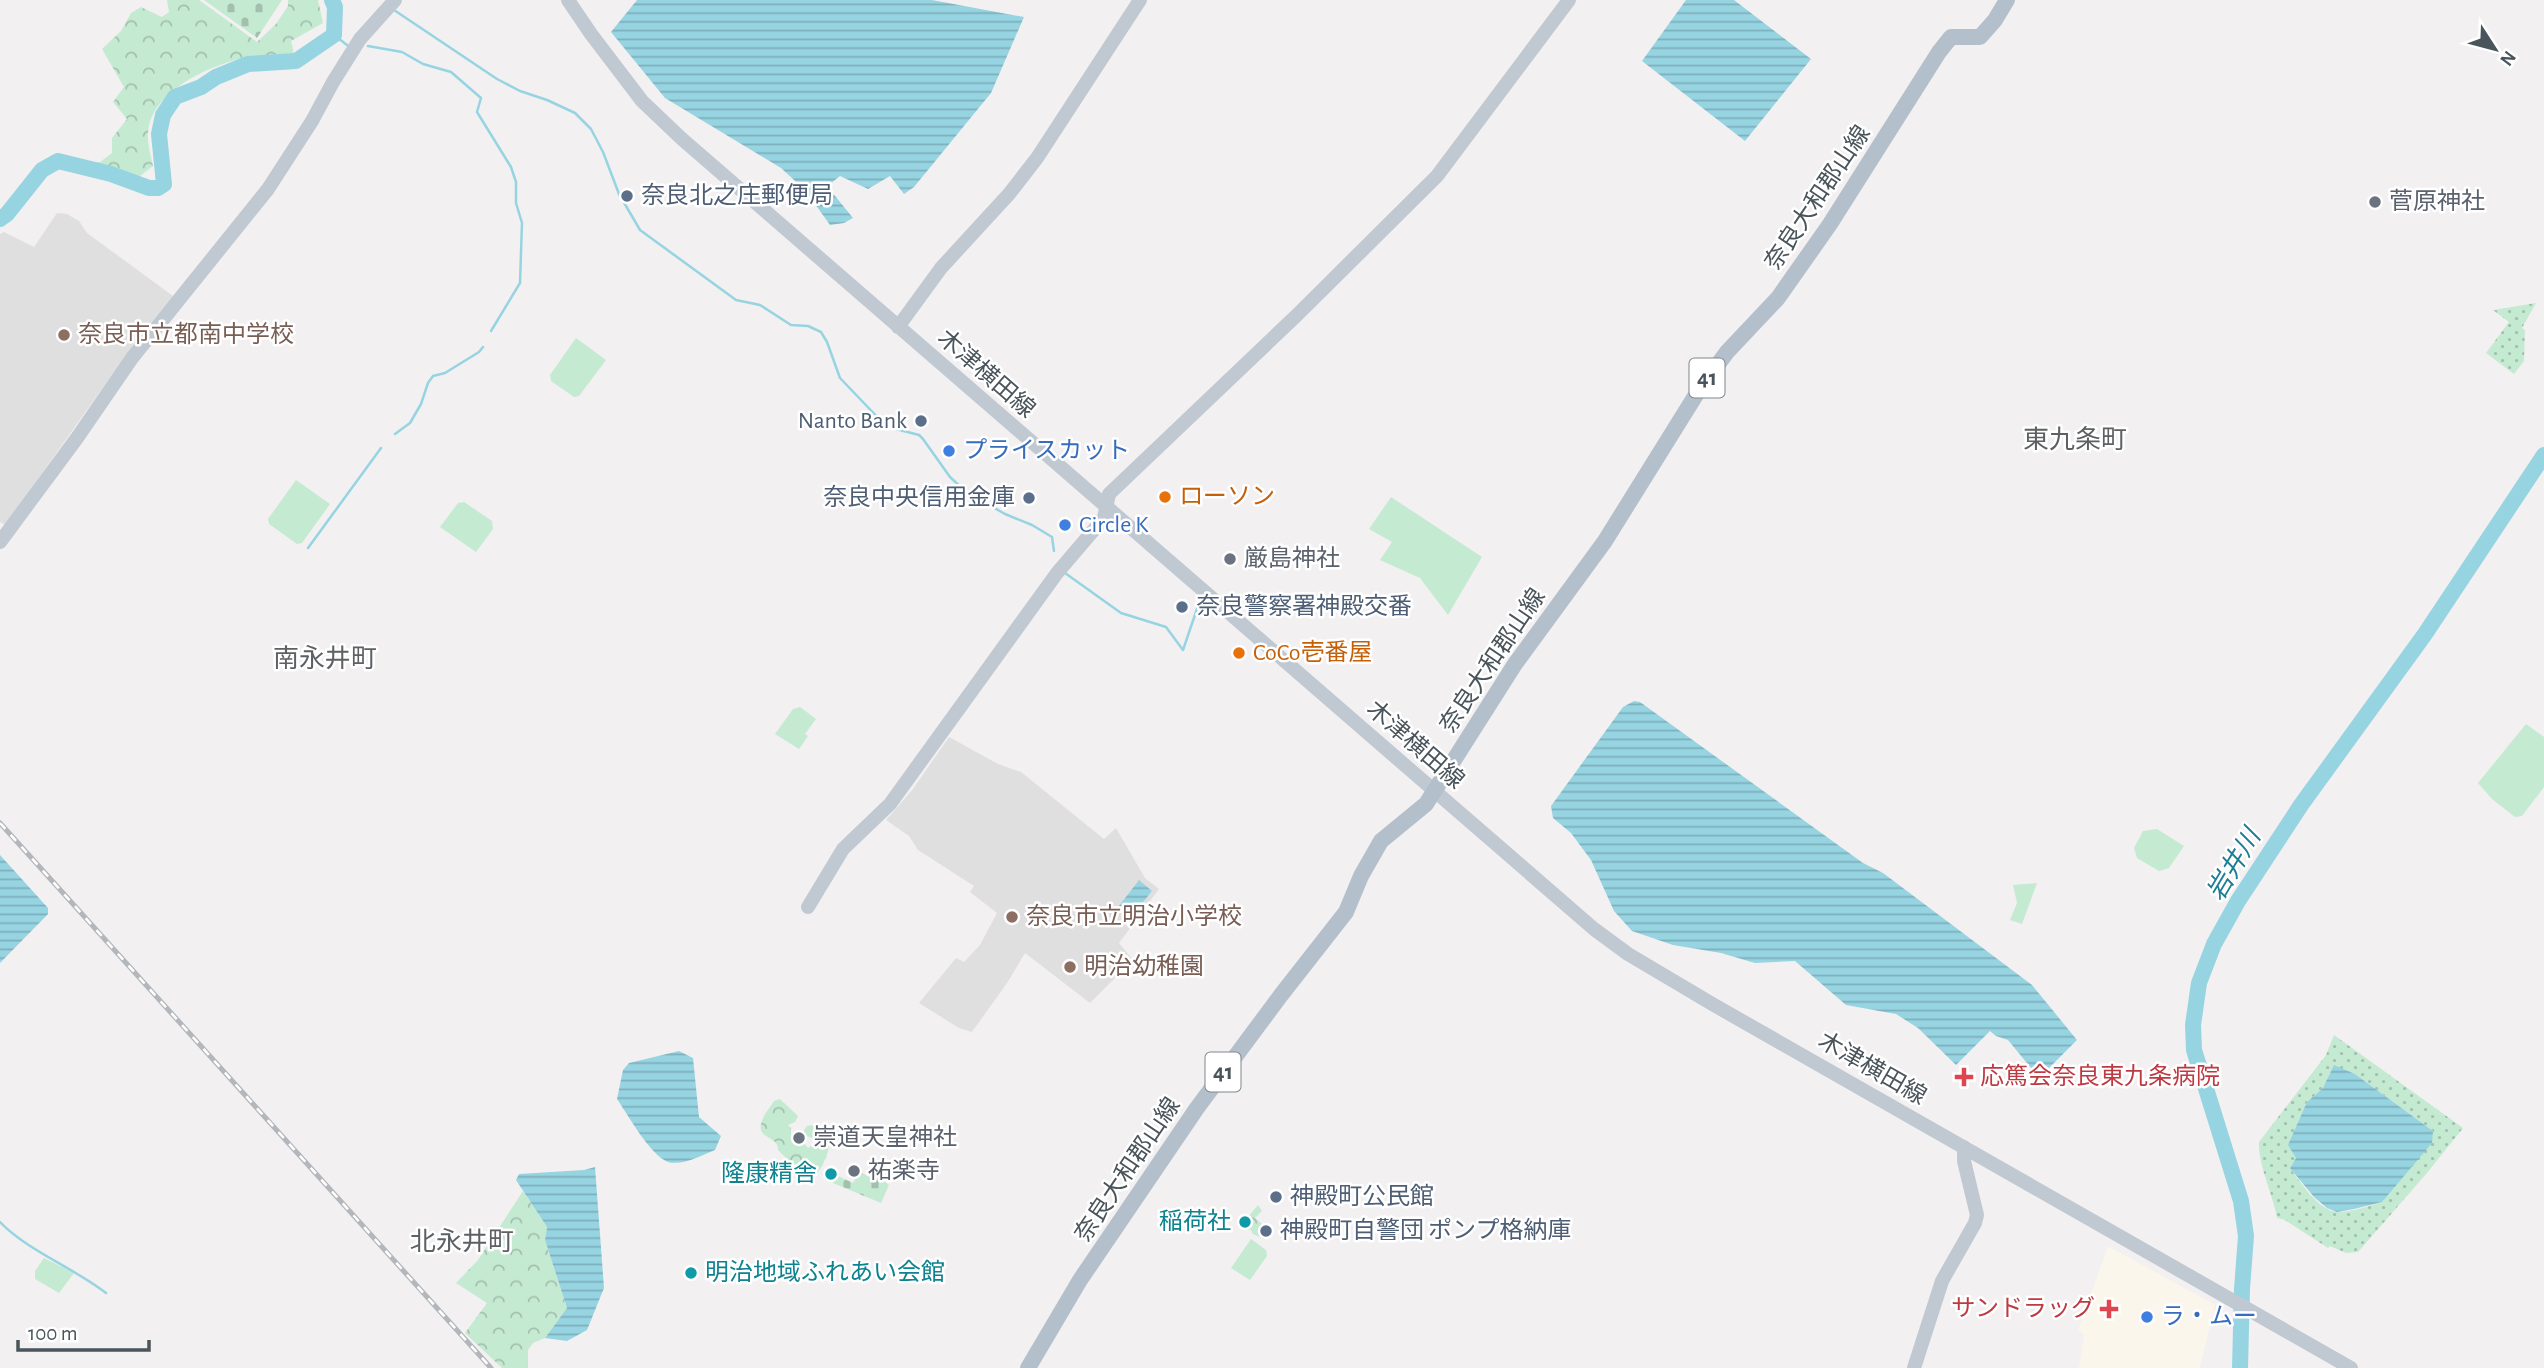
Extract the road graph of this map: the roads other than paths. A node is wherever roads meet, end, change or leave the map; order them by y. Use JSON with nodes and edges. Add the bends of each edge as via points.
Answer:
{"nodes":[{"id":1,"x":568,"y":0,"type":"edge"},
{"id":2,"x":1140,"y":0,"type":"edge"},
{"id":3,"x":1569,"y":0,"type":"edge"},
{"id":4,"x":2007,"y":0,"type":"edge"},
{"id":5,"x":392,"y":4,"type":"edge"},
{"id":6,"x":898,"y":327,"type":"junction"},
{"id":7,"x":1106,"y":507,"type":"junction"},
{"id":8,"x":0,"y":542,"type":"edge"},
{"id":9,"x":1434,"y":791,"type":"junction"},
{"id":10,"x":808,"y":907,"type":"dead end"},
{"id":11,"x":1964,"y":1147,"type":"junction"},
{"id":12,"x":1028,"y":1368,"type":"edge"},
{"id":13,"x":1914,"y":1368,"type":"edge"},
{"id":14,"x":2351,"y":1368,"type":"edge"}],
"edges":[{"from":1,"to":6,"type":"street","name":"木津横田線","via":[[642,101]]},
{"from":2,"to":6,"type":"street","via":[[1037,158]]},
{"from":3,"to":7,"type":"street","via":[[1437,176],[1110,494]]},
{"from":4,"to":9,"type":"main road","name":"奈良大和郡山線","number":"41","via":[[1980,37],[1951,37],[1939,52],[1778,298],[1727,352],[1699,390],[1605,541],[1516,664]]},
{"from":5,"to":8,"type":"street","via":[[360,39],[268,188],[132,358]]},
{"from":6,"to":7,"type":"street","name":"木津横田線"},
{"from":7,"to":9,"type":"street","name":"木津横田線"},
{"from":7,"to":10,"type":"street","via":[[1104,519],[1057,573],[890,804],[843,849]]},
{"from":9,"to":11,"type":"street","name":"木津横田線","via":[[1628,954]]},
{"from":9,"to":12,"type":"main road","name":"奈良大和郡山線","number":"41","via":[[1419,811],[1381,841],[1346,912],[1197,1108],[1080,1280]]},
{"from":11,"to":13,"type":"street","via":[[1975,1223],[1941,1281]]},
{"from":11,"to":14,"type":"street","name":"木津横田線"}]}
